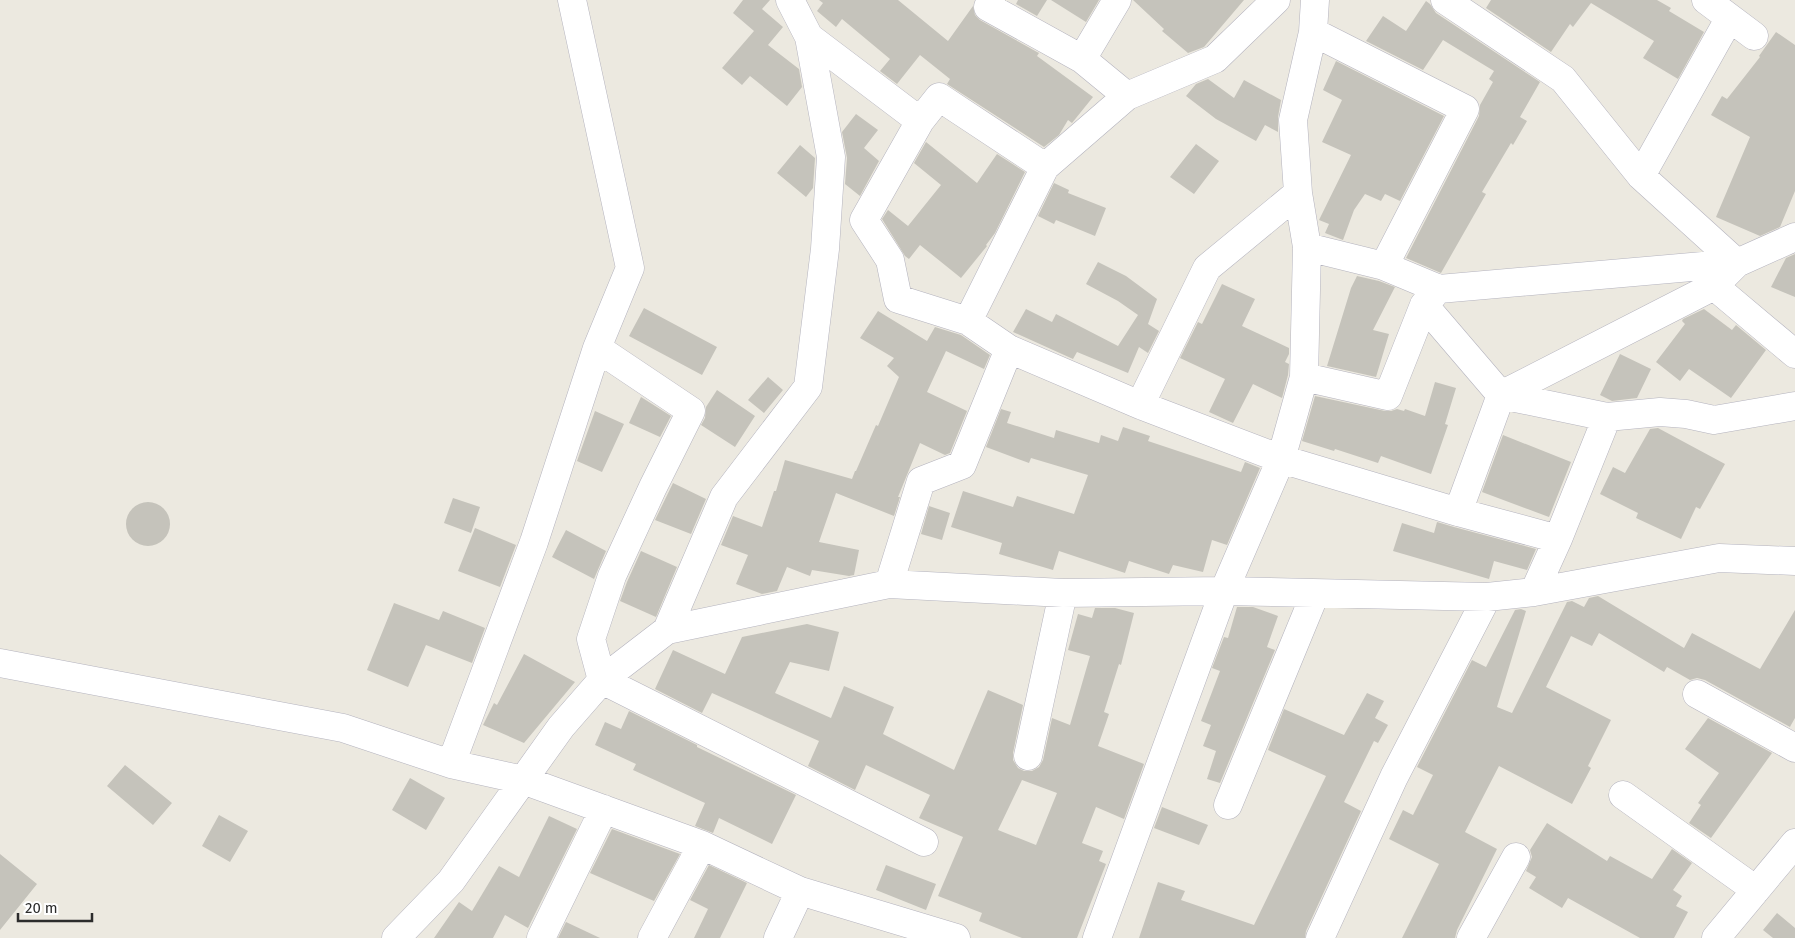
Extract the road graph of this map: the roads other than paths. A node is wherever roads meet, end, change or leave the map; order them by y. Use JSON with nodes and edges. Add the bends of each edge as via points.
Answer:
{"nodes":[{"id":1,"x":572,"y":0,"type":"edge"},
{"id":2,"x":790,"y":0,"type":"edge"},
{"id":3,"x":992,"y":0,"type":"edge"},
{"id":4,"x":1117,"y":0,"type":"edge"},
{"id":5,"x":1276,"y":0,"type":"edge"},
{"id":6,"x":1315,"y":0,"type":"edge"},
{"id":7,"x":1706,"y":0,"type":"edge"},
{"id":8,"x":1459,"y":4,"type":"edge"},
{"id":9,"x":1729,"y":19,"type":"junction"},
{"id":10,"x":1312,"y":32,"type":"junction"},
{"id":11,"x":1754,"y":36,"type":"dead end"},
{"id":12,"x":809,"y":37,"type":"junction"},
{"id":13,"x":1082,"y":59,"type":"junction"},
{"id":14,"x":1127,"y":96,"type":"junction"},
{"id":15,"x":920,"y":121,"type":"junction"},
{"id":16,"x":1045,"y":167,"type":"junction"},
{"id":17,"x":1641,"y":176,"type":"junction"},
{"id":18,"x":1298,"y":193,"type":"junction"},
{"id":19,"x":1795,"y":237,"type":"edge"},
{"id":20,"x":1307,"y":247,"type":"junction"},
{"id":21,"x":1737,"y":262,"type":"junction"},
{"id":22,"x":1384,"y":266,"type":"junction"},
{"id":23,"x":1714,"y":286,"type":"junction"},
{"id":24,"x":1432,"y":297,"type":"junction"},
{"id":25,"x":968,"y":321,"type":"junction"},
{"id":26,"x":597,"y":348,"type":"junction"},
{"id":27,"x":1010,"y":349,"type":"junction"},
{"id":28,"x":1795,"y":354,"type":"edge"},
{"id":29,"x":1304,"y":377,"type":"junction"},
{"id":30,"x":1501,"y":395,"type":"junction"},
{"id":31,"x":1140,"y":405,"type":"junction"},
{"id":32,"x":1795,"y":406,"type":"edge"},
{"id":33,"x":1607,"y":417,"type":"junction"},
{"id":34,"x":1281,"y":459,"type":"junction"},
{"id":35,"x":1458,"y":512,"type":"junction"},
{"id":36,"x":1558,"y":539,"type":"junction"},
{"id":37,"x":1795,"y":561,"type":"edge"},
{"id":38,"x":889,"y":584,"type":"junction"},
{"id":39,"x":1224,"y":591,"type":"junction"},
{"id":40,"x":1534,"y":592,"type":"junction"},
{"id":41,"x":1063,"y":593,"type":"junction"},
{"id":42,"x":1315,"y":594,"type":"junction"},
{"id":43,"x":1487,"y":597,"type":"junction"},
{"id":44,"x":667,"y":630,"type":"junction"},
{"id":45,"x":0,"y":662,"type":"edge"},
{"id":46,"x":602,"y":680,"type":"junction"},
{"id":47,"x":1697,"y":694,"type":"dead end"},
{"id":48,"x":1795,"y":748,"type":"edge"},
{"id":49,"x":1028,"y":756,"type":"dead end"},
{"id":50,"x":451,"y":764,"type":"junction"},
{"id":51,"x":523,"y":780,"type":"junction"},
{"id":52,"x":1624,"y":795,"type":"dead end"},
{"id":53,"x":1228,"y":805,"type":"dead end"},
{"id":54,"x":604,"y":809,"type":"junction"},
{"id":55,"x":924,"y":842,"type":"dead end"},
{"id":56,"x":1795,"y":843,"type":"edge"},
{"id":57,"x":702,"y":845,"type":"junction"},
{"id":58,"x":1516,"y":857,"type":"dead end"},
{"id":59,"x":1756,"y":890,"type":"junction"},
{"id":60,"x":800,"y":891,"type":"junction"},
{"id":61,"x":396,"y":938,"type":"edge"},
{"id":62,"x":540,"y":938,"type":"edge"},
{"id":63,"x":652,"y":938,"type":"edge"},
{"id":64,"x":778,"y":938,"type":"edge"},
{"id":65,"x":956,"y":938,"type":"edge"},
{"id":66,"x":1097,"y":938,"type":"edge"},
{"id":67,"x":1320,"y":938,"type":"edge"},
{"id":68,"x":1472,"y":938,"type":"edge"},
{"id":69,"x":1716,"y":938,"type":"edge"}],
"edges":[{"from":1,"to":26,"type":"street","via":[[630,268]]},
{"from":2,"to":12,"type":"street"},
{"from":3,"to":13,"type":"street","via":[[988,7]]},
{"from":4,"to":13,"type":"street"},
{"from":5,"to":14,"type":"street","via":[[1214,59]]},
{"from":6,"to":10,"type":"street"},
{"from":7,"to":9,"type":"street"},
{"from":8,"to":17,"type":"street","via":[[1562,79]]},
{"from":9,"to":11,"type":"street"},
{"from":9,"to":17,"type":"street"},
{"from":10,"to":18,"type":"street","via":[[1293,120]]},
{"from":10,"to":22,"type":"street","via":[[1465,109]]},
{"from":12,"to":15,"type":"street"},
{"from":12,"to":44,"type":"street","via":[[831,157],[825,249],[808,387],[724,497]]},
{"from":13,"to":14,"type":"street"},
{"from":14,"to":16,"type":"street"},
{"from":15,"to":16,"type":"street","via":[[940,97]]},
{"from":15,"to":25,"type":"street","via":[[864,220],[890,260],[898,299]]},
{"from":16,"to":25,"type":"street"},
{"from":17,"to":21,"type":"street"},
{"from":18,"to":20,"type":"street"},
{"from":18,"to":31,"type":"street","via":[[1207,268]]},
{"from":19,"to":21,"type":"street"},
{"from":20,"to":22,"type":"street"},
{"from":20,"to":29,"type":"street"},
{"from":21,"to":23,"type":"street"},
{"from":21,"to":24,"type":"street"},
{"from":22,"to":24,"type":"street"},
{"from":23,"to":28,"type":"street"},
{"from":23,"to":30,"type":"street"},
{"from":24,"to":29,"type":"street","via":[[1388,396]]},
{"from":24,"to":30,"type":"street"},
{"from":25,"to":27,"type":"street"},
{"from":26,"to":46,"type":"street","via":[[691,411],[612,576],[591,639]]},
{"from":26,"to":50,"type":"street","via":[[534,542]]},
{"from":27,"to":31,"type":"street"},
{"from":27,"to":38,"type":"street","via":[[962,465],[922,481]]},
{"from":29,"to":34,"type":"street"},
{"from":30,"to":33,"type":"street"},
{"from":30,"to":35,"type":"street"},
{"from":31,"to":34,"type":"street"},
{"from":32,"to":33,"type":"street","via":[[1714,420],[1660,412]]},
{"from":33,"to":36,"type":"street"},
{"from":34,"to":35,"type":"street"},
{"from":34,"to":39,"type":"street"},
{"from":35,"to":36,"type":"street"},
{"from":36,"to":40,"type":"street"},
{"from":37,"to":40,"type":"street","via":[[1719,558]]},
{"from":38,"to":41,"type":"street"},
{"from":38,"to":44,"type":"street"},
{"from":39,"to":41,"type":"street"},
{"from":39,"to":42,"type":"street"},
{"from":39,"to":66,"type":"street"},
{"from":40,"to":43,"type":"street"},
{"from":41,"to":49,"type":"street"},
{"from":42,"to":43,"type":"street"},
{"from":42,"to":53,"type":"street"},
{"from":43,"to":67,"type":"street","via":[[1394,778]]},
{"from":44,"to":46,"type":"street"},
{"from":45,"to":50,"type":"street","via":[[343,728]]},
{"from":46,"to":51,"type":"street","via":[[561,727]]},
{"from":46,"to":55,"type":"street"},
{"from":47,"to":48,"type":"street"},
{"from":50,"to":51,"type":"street"},
{"from":51,"to":54,"type":"street"},
{"from":51,"to":61,"type":"street","via":[[451,881]]},
{"from":52,"to":59,"type":"street"},
{"from":54,"to":57,"type":"street"},
{"from":54,"to":62,"type":"street"},
{"from":56,"to":59,"type":"street"},
{"from":57,"to":60,"type":"street"},
{"from":57,"to":63,"type":"street"},
{"from":58,"to":68,"type":"street"},
{"from":59,"to":69,"type":"street"},
{"from":60,"to":64,"type":"street"},
{"from":60,"to":65,"type":"street"}]}
